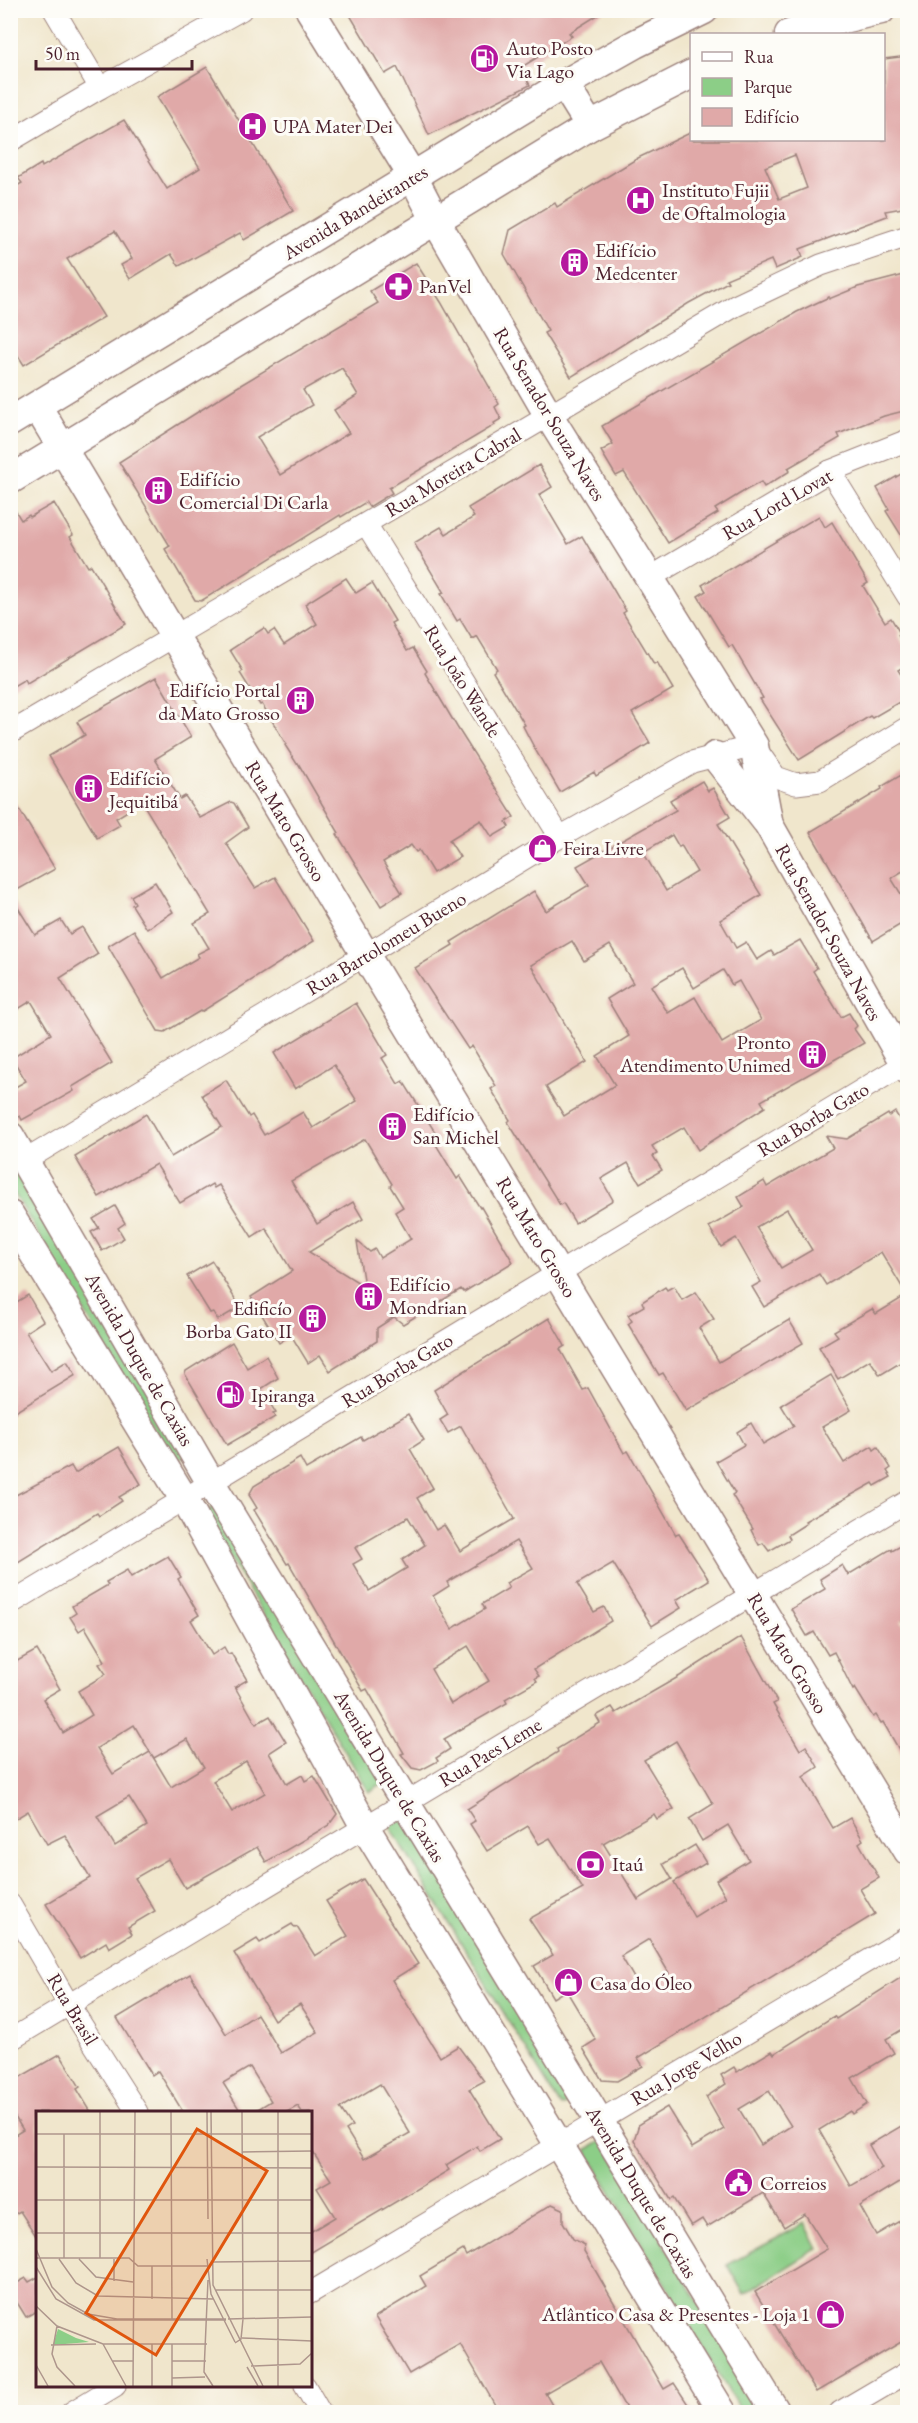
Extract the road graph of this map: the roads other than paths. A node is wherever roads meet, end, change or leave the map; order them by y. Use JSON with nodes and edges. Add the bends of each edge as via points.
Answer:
{"nodes":[{"id":1,"x":54,"y":10,"type":"edge"},
{"id":2,"x":241,"y":10,"type":"edge"},
{"id":3,"x":310,"y":10,"type":"edge"},
{"id":4,"x":704,"y":10,"type":"edge"},
{"id":5,"x":881,"y":10,"type":"edge"},
{"id":6,"x":792,"y":33,"type":"edge"},
{"id":7,"x":690,"y":75,"type":"edge"},
{"id":8,"x":564,"y":84,"type":"junction"},
{"id":9,"x":100,"y":88,"type":"junction"},
{"id":10,"x":590,"y":126,"type":"junction"},
{"id":11,"x":10,"y":141,"type":"edge"},
{"id":12,"x":413,"y":177,"type":"junction"},
{"id":13,"x":436,"y":221,"type":"junction"},
{"id":14,"x":908,"y":236,"type":"edge"},
{"id":15,"x":37,"y":406,"type":"junction"},
{"id":16,"x":549,"y":416,"type":"junction"},
{"id":17,"x":10,"y":422,"type":"edge"},
{"id":18,"x":908,"y":440,"type":"edge"},
{"id":19,"x":63,"y":448,"type":"junction"},
{"id":20,"x":830,"y":471,"type":"junction"},
{"id":21,"x":10,"y":480,"type":"edge"},
{"id":22,"x":366,"y":524,"type":"junction"},
{"id":23,"x":651,"y":578,"type":"junction"},
{"id":24,"x":908,"y":597,"type":"edge"},
{"id":25,"x":176,"y":636,"type":"junction"},
{"id":26,"x":908,"y":727,"type":"edge"},
{"id":27,"x":10,"y":733,"type":"edge"},
{"id":28,"x":754,"y":746,"type":"junction"},
{"id":29,"x":715,"y":756,"type":"junction"},
{"id":30,"x":769,"y":825,"type":"junction"},
{"id":31,"x":560,"y":837,"type":"junction"},
{"id":32,"x":366,"y":956,"type":"junction"},
{"id":33,"x":906,"y":1065,"type":"edge"},
{"id":34,"x":10,"y":1136,"type":"edge"},
{"id":35,"x":26,"y":1160,"type":"junction"},
{"id":36,"x":12,"y":1219,"type":"edge"},
{"id":37,"x":558,"y":1272,"type":"junction"},
{"id":38,"x":211,"y":1483,"type":"junction"},
{"id":39,"x":184,"y":1499,"type":"junction"},
{"id":40,"x":908,"y":1501,"type":"edge"},
{"id":41,"x":752,"y":1594,"type":"junction"},
{"id":42,"x":10,"y":1604,"type":"edge"},
{"id":43,"x":405,"y":1803,"type":"junction"},
{"id":44,"x":365,"y":1827,"type":"junction"},
{"id":45,"x":908,"y":1851,"type":"edge"},
{"id":46,"x":10,"y":1904,"type":"edge"},
{"id":47,"x":908,"y":1937,"type":"edge"},
{"id":48,"x":69,"y":2005,"type":"junction"},
{"id":49,"x":10,"y":2040,"type":"edge"},
{"id":50,"x":136,"y":2111,"type":"edge"},
{"id":51,"x":598,"y":2120,"type":"junction"},
{"id":52,"x":558,"y":2144,"type":"junction"},
{"id":53,"x":312,"y":2292,"type":"edge"},
{"id":54,"x":908,"y":2372,"type":"edge"},
{"id":55,"x":112,"y":2387,"type":"edge"},
{"id":56,"x":306,"y":2387,"type":"edge"},
{"id":57,"x":72,"y":2412,"type":"edge"},
{"id":58,"x":320,"y":2412,"type":"edge"},
{"id":59,"x":722,"y":2412,"type":"edge"},
{"id":60,"x":776,"y":2412,"type":"edge"},
{"id":61,"x":840,"y":2412,"type":"edge"}],
"edges":[{"from":1,"to":9,"type":"street"},
{"from":2,"to":9,"type":"street"},
{"from":3,"to":12,"type":"main road","name":"Rua Senador Souza Naves"},
{"from":4,"to":8,"type":"main road","name":"Avenida Bandeirantes"},
{"from":5,"to":6,"type":"main road"},
{"from":7,"to":10,"type":"main road"},
{"from":8,"to":10,"type":"main road"},
{"from":8,"to":12,"type":"main road","name":"Avenida Bandeirantes"},
{"from":9,"to":11,"type":"street"},
{"from":10,"to":13,"type":"main road"},
{"from":12,"to":13,"type":"main road","name":"Rua Senador Souza Naves"},
{"from":12,"to":15,"type":"main road","name":"Avenida Bandeirantes"},
{"from":13,"to":16,"type":"main road","name":"Rua Senador Souza Naves"},
{"from":13,"to":19,"type":"main road"},
{"from":14,"to":16,"type":"street","name":"Rua Moreira Cabral","via":[[821,266],[735,306]]},
{"from":15,"to":17,"type":"main road","name":"Avenida Bandeirantes"},
{"from":15,"to":19,"type":"main road","name":"Rua Mato Grosso"},
{"from":16,"to":22,"type":"street","name":"Rua Moreira Cabral"},
{"from":16,"to":23,"type":"main road","name":"Rua Senador Souza Naves"},
{"from":18,"to":20,"type":"street","name":"Rua Lord Lovat"},
{"from":19,"to":21,"type":"main road"},
{"from":19,"to":25,"type":"main road","name":"Rua Mato Grosso"},
{"from":20,"to":23,"type":"street","name":"Rua Lord Lovat"},
{"from":20,"to":24,"type":"street"},
{"from":22,"to":25,"type":"street","name":"Rua Moreira Cabral"},
{"from":22,"to":31,"type":"street","name":"Rua João Wande"},
{"from":23,"to":28,"type":"main road","name":"Rua Senador Souza Naves"},
{"from":25,"to":27,"type":"street","name":"Rua Moreira Cabral"},
{"from":25,"to":32,"type":"main road","name":"Rua Mato Grosso"},
{"from":26,"to":28,"type":"street","via":[[820,781],[796,784],[776,777]]},
{"from":28,"to":29,"type":"street","name":"Rua Bartolomeu Bueno"},
{"from":28,"to":30,"type":"main road","name":"Rua Senador Souza Naves"},
{"from":29,"to":30,"type":"main road","name":"Rua Senador Souza Naves"},
{"from":29,"to":31,"type":"street","name":"Rua Bartolomeu Bueno","via":[[692,762]]},
{"from":30,"to":33,"type":"main road","name":"Rua Senador Souza Naves"},
{"from":31,"to":32,"type":"street","name":"Rua Bartolomeu Bueno"},
{"from":32,"to":35,"type":"street","name":"Rua Bartolomeu Bueno"},
{"from":32,"to":37,"type":"main road","name":"Rua Mato Grosso"},
{"from":33,"to":37,"type":"street","name":"Rua Borba Gato"},
{"from":34,"to":35,"type":"main road","name":"Avenida Duque de Caxias"},
{"from":35,"to":38,"type":"main road","name":"Avenida Duque de Caxias"},
{"from":36,"to":39,"type":"main road","name":"Avenida Duque de Caxias"},
{"from":37,"to":38,"type":"street","name":"Rua Borba Gato"},
{"from":37,"to":41,"type":"main road","name":"Rua Mato Grosso"},
{"from":38,"to":39,"type":"street","name":"Rua Borba Gato"},
{"from":38,"to":43,"type":"main road","name":"Avenida Duque de Caxias"},
{"from":39,"to":42,"type":"street","name":"Rua Borba Gato"},
{"from":39,"to":44,"type":"main road","name":"Avenida Duque de Caxias"},
{"from":40,"to":41,"type":"street","name":"Rua Paes Leme"},
{"from":41,"to":43,"type":"street","name":"Rua Paes Leme"},
{"from":41,"to":45,"type":"main road","name":"Rua Mato Grosso"},
{"from":43,"to":44,"type":"street","name":"Rua Paes Leme"},
{"from":43,"to":51,"type":"main road","name":"Avenida Duque de Caxias"},
{"from":44,"to":48,"type":"street","name":"Rua Paes Leme"},
{"from":44,"to":52,"type":"main road","name":"Avenida Duque de Caxias"},
{"from":46,"to":48,"type":"street","name":"Rua Brasil"},
{"from":47,"to":51,"type":"street","name":"Rua Jorge Velho"},
{"from":48,"to":49,"type":"street","name":"Rua Paes Leme"},
{"from":48,"to":50,"type":"street","name":"Rua Brasil"},
{"from":51,"to":52,"type":"street","name":"Rua Jorge Velho"},
{"from":51,"to":60,"type":"main road","name":"Avenida Duque de Caxias"},
{"from":52,"to":53,"type":"street","name":"Rua Jorge Velho"},
{"from":52,"to":59,"type":"main road","name":"Avenida Duque de Caxias"},
{"from":54,"to":61,"type":"street"},
{"from":55,"to":57,"type":"street"},
{"from":56,"to":58,"type":"street"}]}
